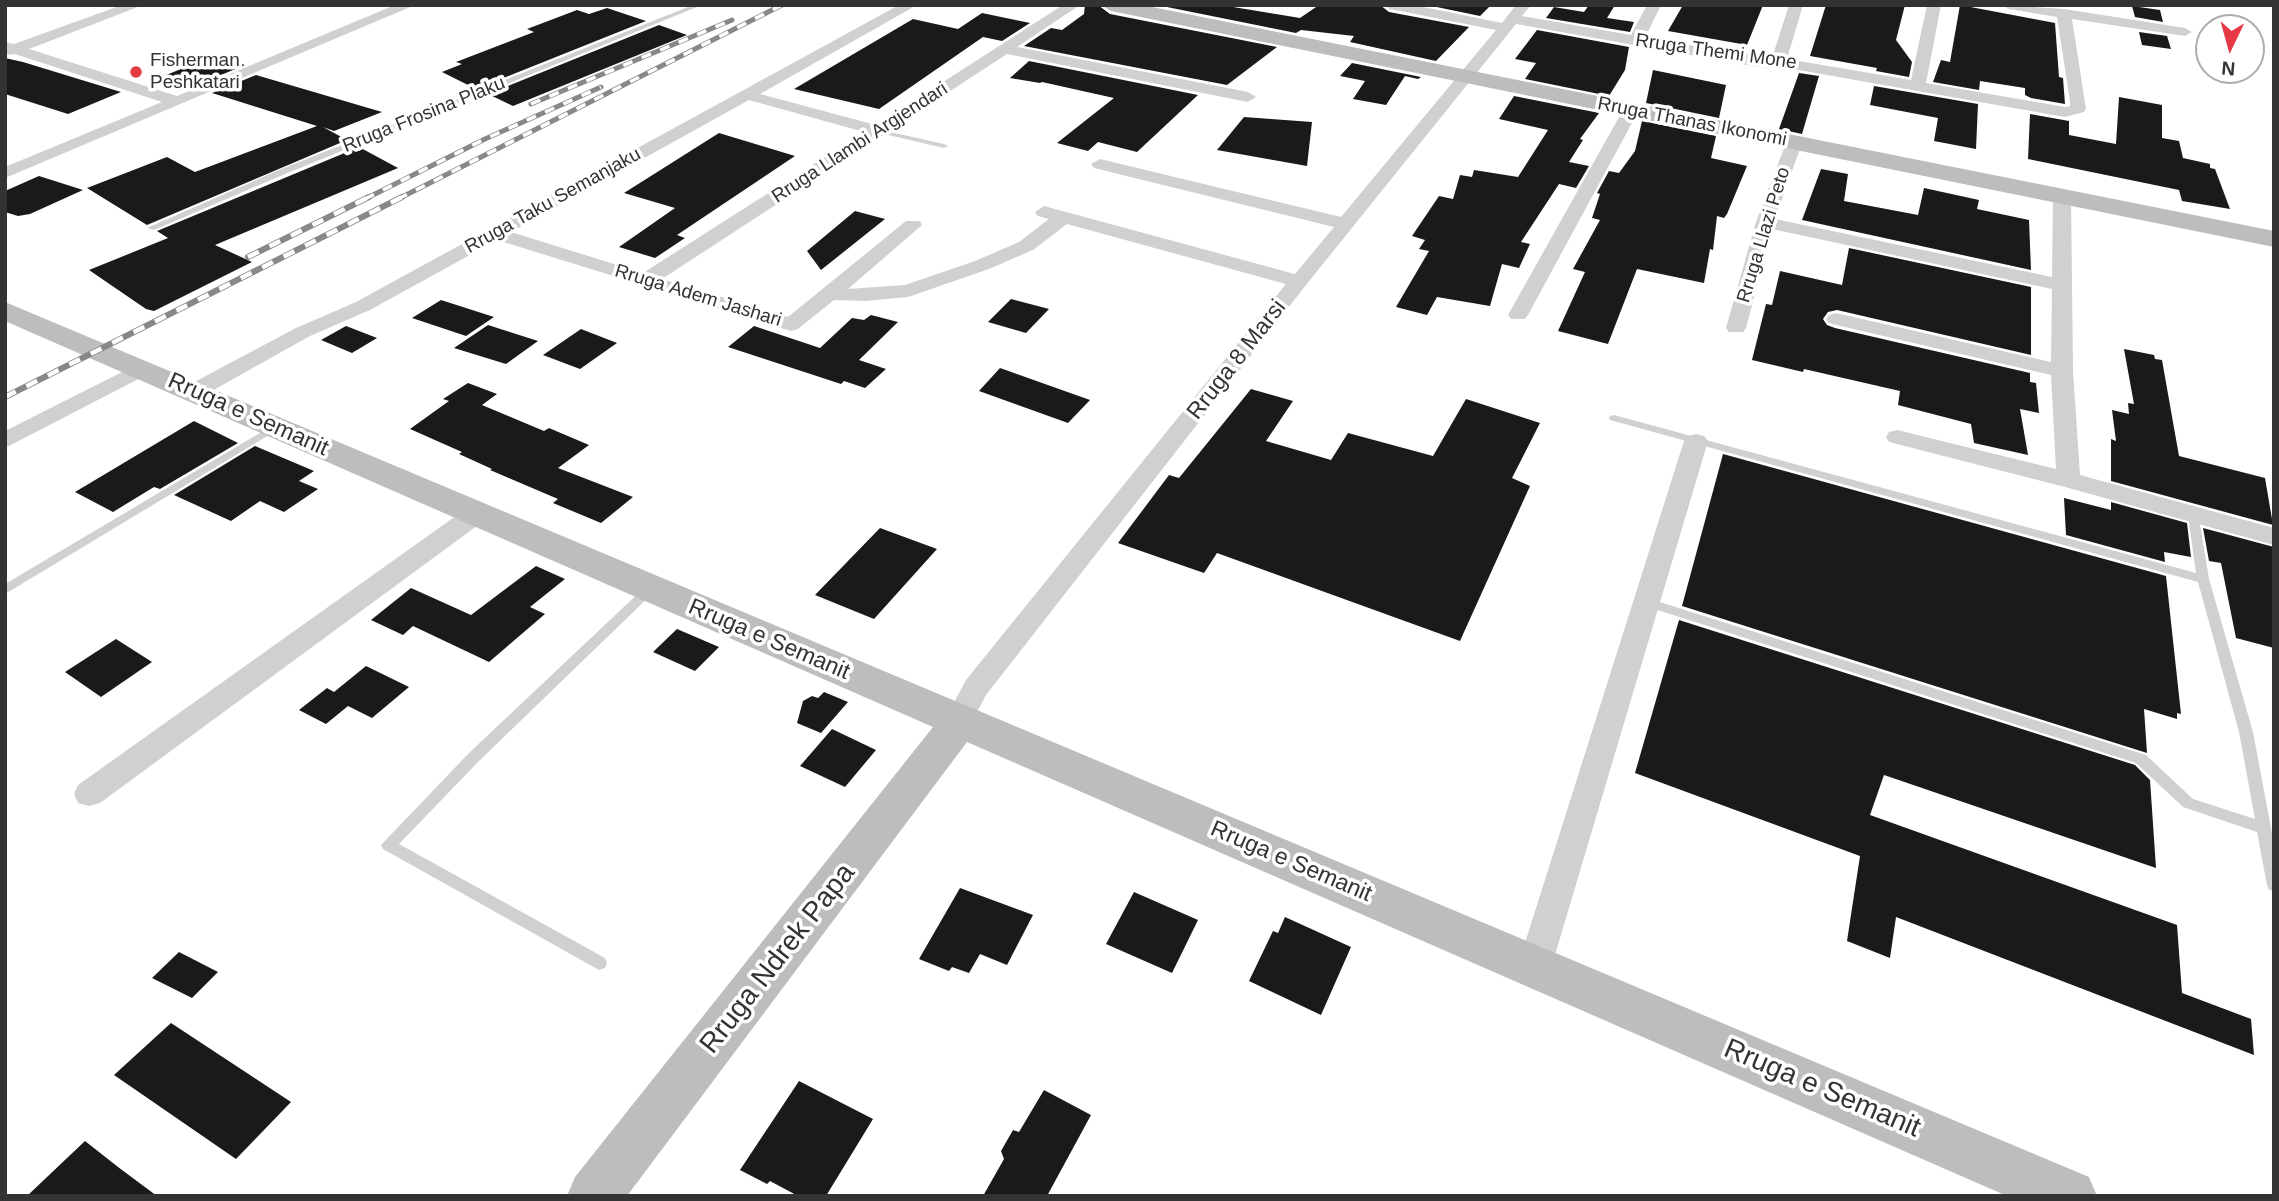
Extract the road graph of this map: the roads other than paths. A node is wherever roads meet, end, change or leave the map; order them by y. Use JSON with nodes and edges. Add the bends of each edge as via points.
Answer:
{"nodes":[{"id":1,"x":136,"y":5,"type":"edge"},
{"id":2,"x":408,"y":5,"type":"edge"},
{"id":3,"x":699,"y":5,"type":"edge"},
{"id":4,"x":910,"y":5,"type":"edge"},
{"id":5,"x":1073,"y":5,"type":"edge"},
{"id":6,"x":1111,"y":5,"type":"edge"},
{"id":7,"x":1391,"y":5,"type":"edge"},
{"id":8,"x":1654,"y":5,"type":"edge"},
{"id":9,"x":1796,"y":5,"type":"edge"},
{"id":10,"x":1934,"y":5,"type":"edge"},
{"id":11,"x":2009,"y":5,"type":"edge"},
{"id":12,"x":2073,"y":11,"type":"edge"},
{"id":13,"x":1515,"y":17,"type":"edge"},
{"id":14,"x":2185,"y":32,"type":"dead end"},
{"id":15,"x":1636,"y":41,"type":"junction"},
{"id":16,"x":9,"y":49,"type":"edge"},
{"id":17,"x":1003,"y":49,"type":"junction"},
{"id":18,"x":1778,"y":62,"type":"junction"},
{"id":19,"x":1468,"y":77,"type":"junction"},
{"id":20,"x":1918,"y":86,"type":"junction"},
{"id":21,"x":747,"y":95,"type":"junction"},
{"id":22,"x":1248,"y":97,"type":"dead end"},
{"id":23,"x":177,"y":101,"type":"junction"},
{"id":24,"x":1631,"y":110,"type":"junction"},
{"id":25,"x":880,"y":131,"type":"junction"},
{"id":26,"x":1794,"y":143,"type":"junction"},
{"id":27,"x":944,"y":146,"type":"dead end"},
{"id":28,"x":1100,"y":164,"type":"dead end"},
{"id":29,"x":5,"y":173,"type":"edge"},
{"id":30,"x":2062,"y":196,"type":"junction"},
{"id":31,"x":1044,"y":212,"type":"dead end"},
{"id":32,"x":1064,"y":217,"type":"junction"},
{"id":33,"x":1765,"y":222,"type":"junction"},
{"id":34,"x":1346,"y":224,"type":"junction"},
{"id":35,"x":913,"y":225,"type":"dead end"},
{"id":36,"x":151,"y":228,"type":"dead end"},
{"id":37,"x":494,"y":233,"type":"junction"},
{"id":38,"x":2274,"y":239,"type":"edge"},
{"id":39,"x":646,"y":280,"type":"junction"},
{"id":40,"x":1299,"y":281,"type":"junction"},
{"id":41,"x":2061,"y":285,"type":"junction"},
{"id":42,"x":829,"y":294,"type":"junction"},
{"id":43,"x":5,"y":310,"type":"edge"},
{"id":44,"x":1518,"y":315,"type":"dead end"},
{"id":45,"x":1836,"y":319,"type":"dead end"},
{"id":46,"x":1736,"y":328,"type":"dead end"},
{"id":47,"x":142,"y":368,"type":"junction"},
{"id":48,"x":2062,"y":370,"type":"junction"},
{"id":49,"x":193,"y":392,"type":"junction"},
{"id":50,"x":1614,"y":418,"type":"dead end"},
{"id":51,"x":275,"y":427,"type":"junction"},
{"id":52,"x":1897,"y":437,"type":"dead end"},
{"id":53,"x":1696,"y":440,"type":"junction"},
{"id":54,"x":5,"y":442,"type":"edge"},
{"id":55,"x":2068,"y":480,"type":"junction"},
{"id":56,"x":476,"y":514,"type":"junction"},
{"id":57,"x":2194,"y":515,"type":"junction"},
{"id":58,"x":2274,"y":537,"type":"edge"},
{"id":59,"x":2203,"y":579,"type":"junction"},
{"id":60,"x":651,"y":589,"type":"junction"},
{"id":61,"x":5,"y":590,"type":"edge"},
{"id":62,"x":1646,"y":602,"type":"junction"},
{"id":63,"x":958,"y":721,"type":"junction"},
{"id":64,"x":89,"y":794,"type":"dead end"},
{"id":65,"x":2264,"y":828,"type":"junction"},
{"id":66,"x":2274,"y":885,"type":"edge"},
{"id":67,"x":599,"y":963,"type":"dead end"},
{"id":68,"x":1535,"y":965,"type":"junction"},
{"id":69,"x":594,"y":1196,"type":"edge"},
{"id":70,"x":2070,"y":1196,"type":"edge"}],
"edges":[{"from":1,"to":16,"type":"street"},
{"from":2,"to":23,"type":"street"},
{"from":3,"to":36,"type":"lane","name":"Rruga Frosina Plaku"},
{"from":4,"to":21,"type":"street","name":"Rruga Taku Semanjaku"},
{"from":5,"to":17,"type":"street","name":"Rruga Llambi Argjendari"},
{"from":6,"to":19,"type":"main road","name":"Rruga Thanas Ikonomi"},
{"from":7,"to":13,"type":"street"},
{"from":8,"to":15,"type":"street"},
{"from":9,"to":18,"type":"street"},
{"from":10,"to":20,"type":"street"},
{"from":11,"to":12,"type":"street"},
{"from":12,"to":14,"type":"street"},
{"from":12,"to":20,"type":"street","name":"Rruga Themi Mone","via":[[2078,109],[2052,111]]},
{"from":13,"to":15,"type":"street","name":"Rruga Themi Mone"},
{"from":13,"to":19,"type":"street","name":"Rruga 8 Marsi"},
{"from":15,"to":18,"type":"street","name":"Rruga Themi Mone"},
{"from":16,"to":23,"type":"street"},
{"from":17,"to":22,"type":"street"},
{"from":17,"to":25,"type":"street","name":"Rruga Llambi Argjendari"},
{"from":18,"to":20,"type":"street","name":"Rruga Themi Mone"},
{"from":19,"to":24,"type":"main road","name":"Rruga Thanas Ikonomi"},
{"from":19,"to":34,"type":"street","name":"Rruga 8 Marsi"},
{"from":21,"to":25,"type":"street"},
{"from":21,"to":37,"type":"street","name":"Rruga Taku Semanjaku"},
{"from":23,"to":29,"type":"street"},
{"from":24,"to":26,"type":"main road","name":"Rruga Thanas Ikonomi"},
{"from":24,"to":44,"type":"street"},
{"from":25,"to":27,"type":"lane"},
{"from":25,"to":39,"type":"street","name":"Rruga Llambi Argjendari"},
{"from":26,"to":30,"type":"main road","name":"Rruga Thanas Ikonomi"},
{"from":26,"to":33,"type":"street","name":"Rruga Llazi Peto"},
{"from":28,"to":34,"type":"street"},
{"from":30,"to":38,"type":"main road","name":"Rruga Thanas Ikonomi"},
{"from":30,"to":41,"type":"street"},
{"from":31,"to":32,"type":"street"},
{"from":32,"to":40,"type":"street"},
{"from":32,"to":42,"type":"street","via":[[1026,246],[908,291]]},
{"from":33,"to":41,"type":"street"},
{"from":33,"to":46,"type":"street","name":"Rruga Llazi Peto"},
{"from":34,"to":40,"type":"street","name":"Rruga 8 Marsi"},
{"from":35,"to":42,"type":"street","name":"Rruga Adem Jashari"},
{"from":37,"to":39,"type":"street","name":"Rruga Adem Jashari"},
{"from":37,"to":49,"type":"street","name":"Rruga Taku Semanjaku"},
{"from":39,"to":42,"type":"street","name":"Rruga Adem Jashari","via":[[791,325]]},
{"from":40,"to":63,"type":"street","name":"Rruga 8 Marsi","via":[[985,677]]},
{"from":41,"to":48,"type":"street"},
{"from":43,"to":47,"type":"main road","name":"Rruga e Semanit"},
{"from":45,"to":48,"type":"street"},
{"from":47,"to":49,"type":"main road","name":"Rruga e Semanit"},
{"from":47,"to":54,"type":"street"},
{"from":48,"to":55,"type":"street"},
{"from":49,"to":51,"type":"main road","name":"Rruga e Semanit"},
{"from":50,"to":53,"type":"lane"},
{"from":51,"to":56,"type":"main road","name":"Rruga e Semanit"},
{"from":51,"to":61,"type":"lane"},
{"from":52,"to":55,"type":"street"},
{"from":53,"to":59,"type":"lane"},
{"from":53,"to":62,"type":"street"},
{"from":55,"to":57,"type":"street"},
{"from":56,"to":60,"type":"main road","name":"Rruga e Semanit"},
{"from":56,"to":64,"type":"street"},
{"from":57,"to":58,"type":"street"},
{"from":57,"to":59,"type":"lane"},
{"from":59,"to":65,"type":"lane","via":[[2246,732]]},
{"from":60,"to":63,"type":"main road","name":"Rruga e Semanit"},
{"from":60,"to":67,"type":"lane","via":[[388,845]]},
{"from":62,"to":65,"type":"lane","via":[[2141,759],[2188,803]]},
{"from":62,"to":68,"type":"street"},
{"from":63,"to":68,"type":"main road","name":"Rruga e Semanit"},
{"from":63,"to":69,"type":"main road","name":"Rruga Ndrek Papa"},
{"from":65,"to":66,"type":"lane"},
{"from":68,"to":70,"type":"main road","name":"Rruga e Semanit"}]}
